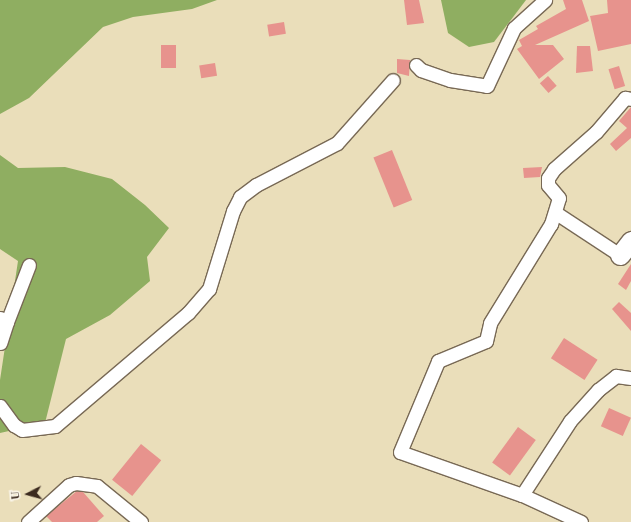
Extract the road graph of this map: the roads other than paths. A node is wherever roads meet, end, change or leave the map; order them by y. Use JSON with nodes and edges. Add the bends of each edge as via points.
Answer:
{"nodes":[{"id":1,"x":545,"y":0,"type":"edge"},
{"id":2,"x":416,"y":65,"type":"dead end"},
{"id":3,"x":393,"y":80,"type":"dead end"},
{"id":4,"x":631,"y":99,"type":"edge"},
{"id":5,"x":556,"y":213,"type":"junction"},
{"id":6,"x":625,"y":248,"type":"edge"},
{"id":7,"x":29,"y":265,"type":"dead end"},
{"id":8,"x":3,"y":320,"type":"edge"},
{"id":9,"x":0,"y":343,"type":"edge"},
{"id":10,"x":631,"y":378,"type":"edge"},
{"id":11,"x":0,"y":406,"type":"edge"},
{"id":12,"x":522,"y":495,"type":"junction"},
{"id":13,"x":28,"y":522,"type":"edge"},
{"id":14,"x":141,"y":522,"type":"edge"},
{"id":15,"x":581,"y":522,"type":"edge"}],
"edges":[{"from":1,"to":2,"type":"street","via":[[514,28],[487,86],[450,80],[422,70]]},
{"from":3,"to":11,"type":"street","via":[[336,143],[256,185],[240,197],[233,211],[209,289],[188,313],[55,426],[22,430],[14,425]]},
{"from":4,"to":5,"type":"street","via":[[625,98],[596,132],[554,169],[548,178],[548,186],[559,198]]},
{"from":5,"to":6,"type":"street"},
{"from":5,"to":12,"type":"street","via":[[490,323],[486,341],[438,362],[400,452]]},
{"from":7,"to":8,"type":"street"},
{"from":8,"to":9,"type":"street"},
{"from":10,"to":12,"type":"street","via":[[616,376],[598,390],[570,421]]},
{"from":12,"to":15,"type":"street"},
{"from":13,"to":14,"type":"street","via":[[69,485],[76,483],[97,486]]}]}
